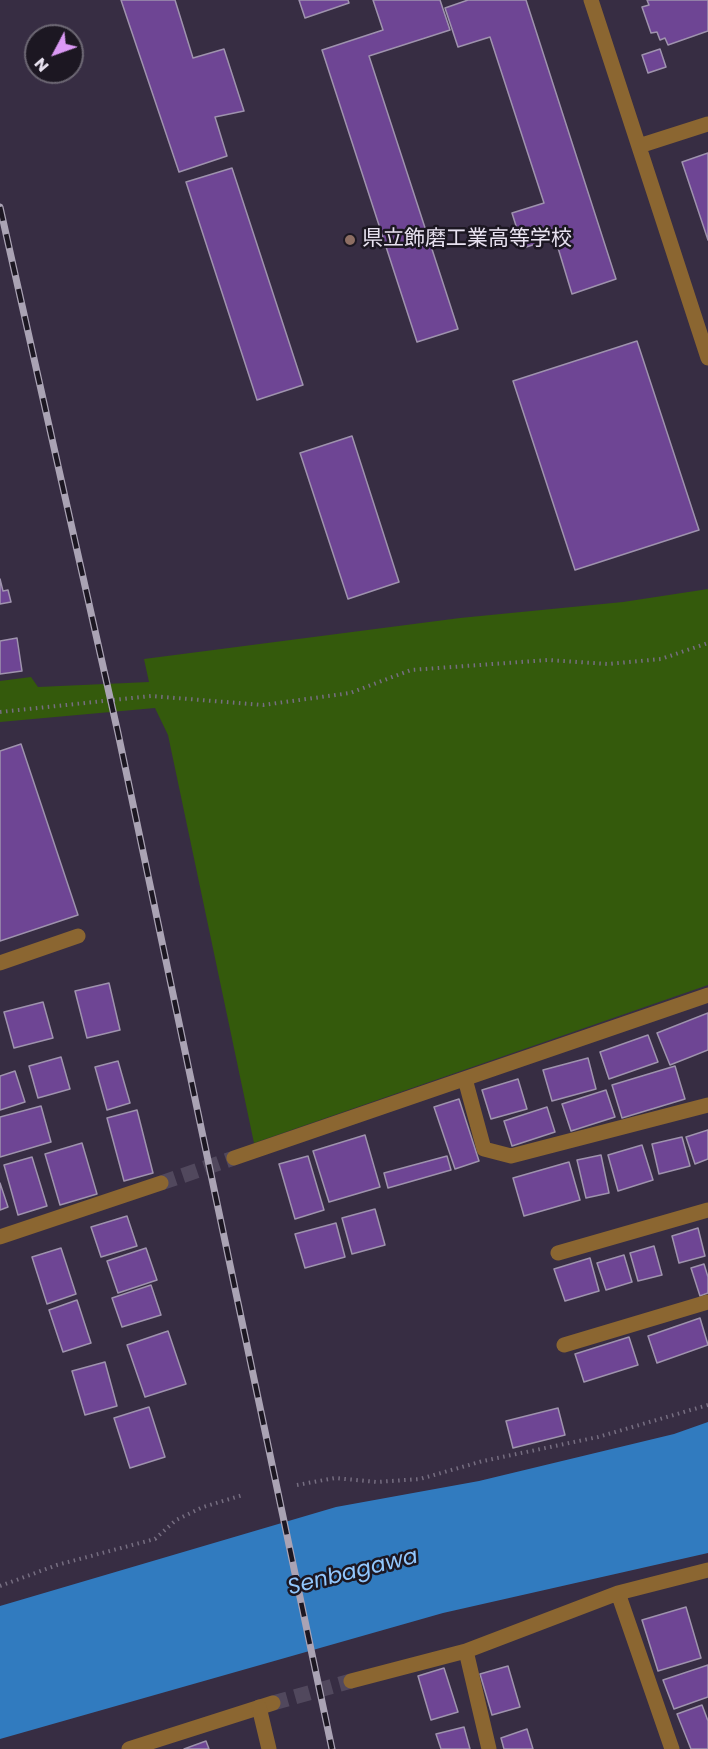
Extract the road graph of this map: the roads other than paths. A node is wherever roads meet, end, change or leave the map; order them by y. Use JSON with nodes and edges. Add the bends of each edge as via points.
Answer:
{"nodes":[{"id":1,"x":591,"y":0,"type":"edge"},
{"id":2,"x":708,"y":124,"type":"edge"},
{"id":3,"x":639,"y":146,"type":"junction"},
{"id":4,"x":708,"y":357,"type":"edge"},
{"id":5,"x":78,"y":936,"type":"dead end"},
{"id":6,"x":0,"y":963,"type":"edge"},
{"id":7,"x":708,"y":995,"type":"edge"},
{"id":8,"x":465,"y":1079,"type":"junction"},
{"id":9,"x":708,"y":1105,"type":"edge"},
{"id":10,"x":234,"y":1158,"type":"tunnel mouth"},
{"id":11,"x":161,"y":1183,"type":"tunnel mouth"},
{"id":12,"x":708,"y":1210,"type":"edge"},
{"id":13,"x":0,"y":1237,"type":"edge"},
{"id":14,"x":558,"y":1253,"type":"dead end"},
{"id":15,"x":708,"y":1302,"type":"edge"},
{"id":16,"x":564,"y":1345,"type":"dead end"},
{"id":17,"x":708,"y":1570,"type":"edge"},
{"id":18,"x":618,"y":1593,"type":"junction"},
{"id":19,"x":466,"y":1652,"type":"junction"},
{"id":20,"x":351,"y":1681,"type":"tunnel mouth"},
{"id":21,"x":129,"y":1749,"type":"edge"},
{"id":22,"x":269,"y":1749,"type":"edge"},
{"id":23,"x":489,"y":1749,"type":"edge"},
{"id":24,"x":672,"y":1749,"type":"edge"}],
"edges":[{"from":1,"to":3,"type":"street"},
{"from":2,"to":3,"type":"street"},
{"from":3,"to":4,"type":"street"},
{"from":5,"to":6,"type":"street"},
{"from":7,"to":8,"type":"street"},
{"from":8,"to":9,"type":"street","via":[[484,1149],[511,1156]]},
{"from":8,"to":10,"type":"street"},
{"from":11,"to":13,"type":"street"},
{"from":12,"to":14,"type":"street"},
{"from":15,"to":16,"type":"street"},
{"from":17,"to":18,"type":"street"},
{"from":18,"to":19,"type":"street"},
{"from":18,"to":24,"type":"street"},
{"from":19,"to":20,"type":"street"},
{"from":19,"to":23,"type":"street"},
{"from":21,"to":22,"type":"street","via":[[266,1705]]}]}
